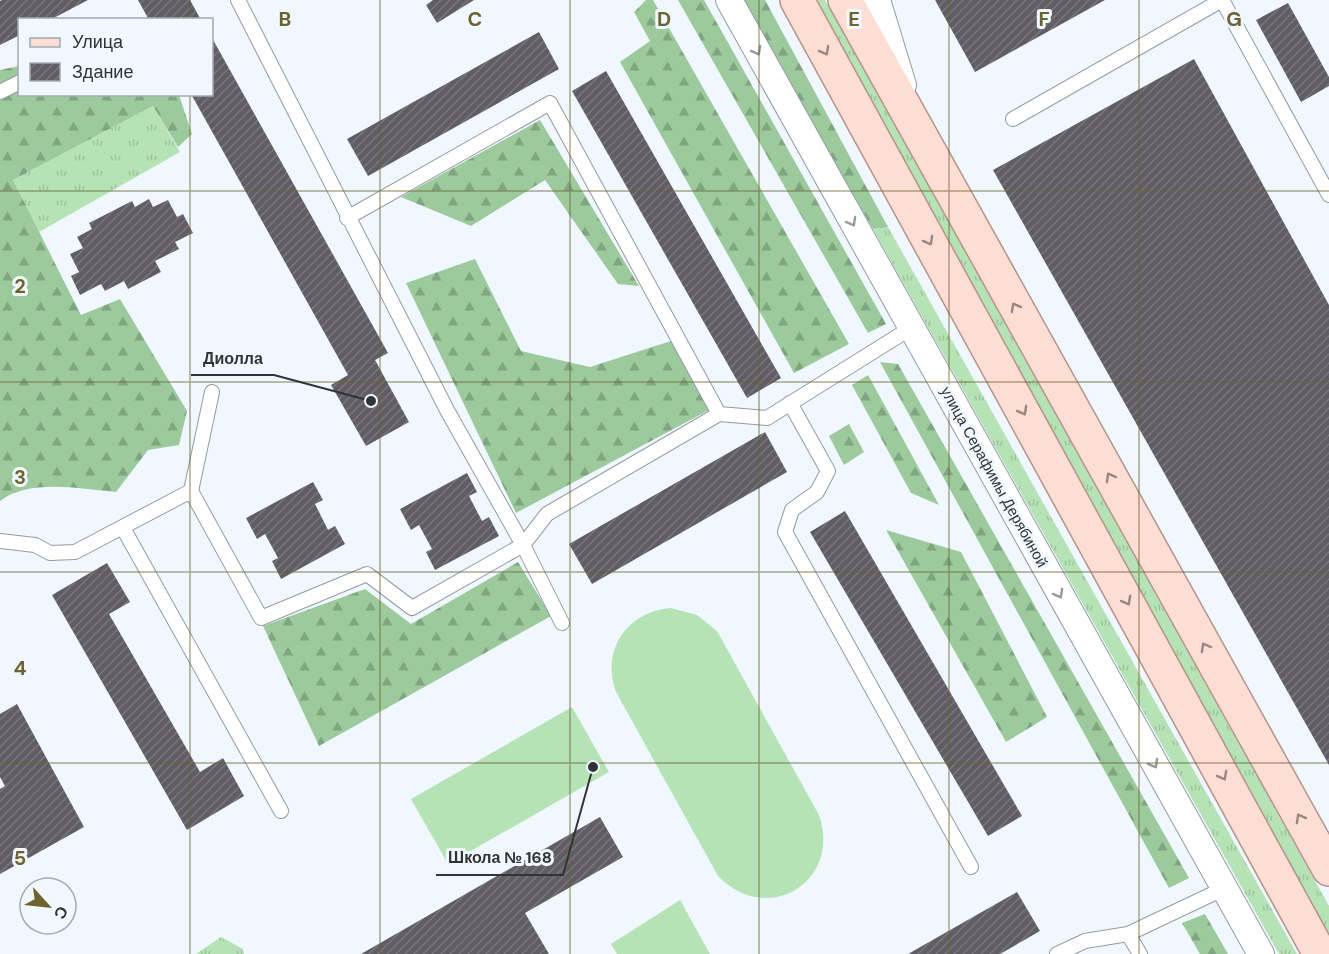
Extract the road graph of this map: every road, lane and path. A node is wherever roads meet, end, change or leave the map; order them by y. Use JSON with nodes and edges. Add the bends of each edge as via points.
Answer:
{"nodes":[{"id":1,"x":238,"y":0,"type":"edge"},
{"id":2,"x":729,"y":0,"type":"edge"},
{"id":3,"x":797,"y":0,"type":"edge"},
{"id":4,"x":845,"y":0,"type":"edge"},
{"id":5,"x":877,"y":0,"type":"edge"},
{"id":6,"x":1222,"y":0,"type":"edge"},
{"id":7,"x":18,"y":83,"type":"edge"},
{"id":8,"x":0,"y":92,"type":"edge"},
{"id":9,"x":1012,"y":119,"type":"dead end"},
{"id":10,"x":918,"y":134,"type":"junction"},
{"id":11,"x":1329,"y":195,"type":"edge"},
{"id":12,"x":347,"y":218,"type":"junction"},
{"id":13,"x":911,"y":328,"type":"junction"},
{"id":14,"x":212,"y":392,"type":"dead end"},
{"id":15,"x":790,"y":403,"type":"junction"},
{"id":16,"x":719,"y":414,"type":"junction"},
{"id":17,"x":191,"y":491,"type":"junction"},
{"id":18,"x":123,"y":528,"type":"junction"},
{"id":19,"x":0,"y":541,"type":"edge"},
{"id":20,"x":523,"y":545,"type":"junction"},
{"id":21,"x":562,"y":623,"type":"dead end"},
{"id":22,"x":281,"y":811,"type":"dead end"},
{"id":23,"x":970,"y":867,"type":"dead end"},
{"id":24,"x":1329,"y":869,"type":"edge"},
{"id":25,"x":1223,"y":889,"type":"junction"},
{"id":26,"x":1128,"y":934,"type":"junction"},
{"id":27,"x":1057,"y":954,"type":"edge"},
{"id":28,"x":1140,"y":954,"type":"edge"},
{"id":29,"x":1261,"y":954,"type":"edge"},
{"id":30,"x":1320,"y":954,"type":"edge"}],
"edges":[{"from":1,"to":12,"type":"lane"},
{"from":2,"to":13,"type":"street","name":"улица Серафимы Дерябиной","one_way":true},
{"from":3,"to":30,"type":"main road","one_way":true},
{"from":4,"to":10,"type":"main road"},
{"from":5,"to":10,"type":"street"},
{"from":6,"to":9,"type":"lane"},
{"from":6,"to":11,"type":"lane"},
{"from":7,"to":8,"type":"lane"},
{"from":24,"to":10,"type":"main road","one_way":true},
{"from":12,"to":16,"type":"lane","via":[[550,103]]},
{"from":12,"to":20,"type":"lane","via":[[448,412]]},
{"from":13,"to":15,"type":"lane"},
{"from":13,"to":25,"type":"street","name":"улица Серафимы Дерябиной","one_way":true},
{"from":14,"to":17,"type":"lane"},
{"from":15,"to":16,"type":"lane","via":[[767,417]]},
{"from":15,"to":23,"type":"lane","via":[[828,471],[817,492],[792,510],[785,532]]},
{"from":16,"to":20,"type":"lane","via":[[547,514]]},
{"from":17,"to":18,"type":"lane"},
{"from":17,"to":20,"type":"lane","via":[[261,618],[367,574],[412,608]]},
{"from":18,"to":19,"type":"lane","via":[[75,552],[50,553],[35,545]]},
{"from":18,"to":22,"type":"lane"},
{"from":20,"to":21,"type":"lane"},
{"from":25,"to":26,"type":"lane"},
{"from":25,"to":29,"type":"street","name":"улица Серафимы Дерябиной"},
{"from":26,"to":27,"type":"lane","via":[[1085,941]]},
{"from":26,"to":28,"type":"lane"}]}
